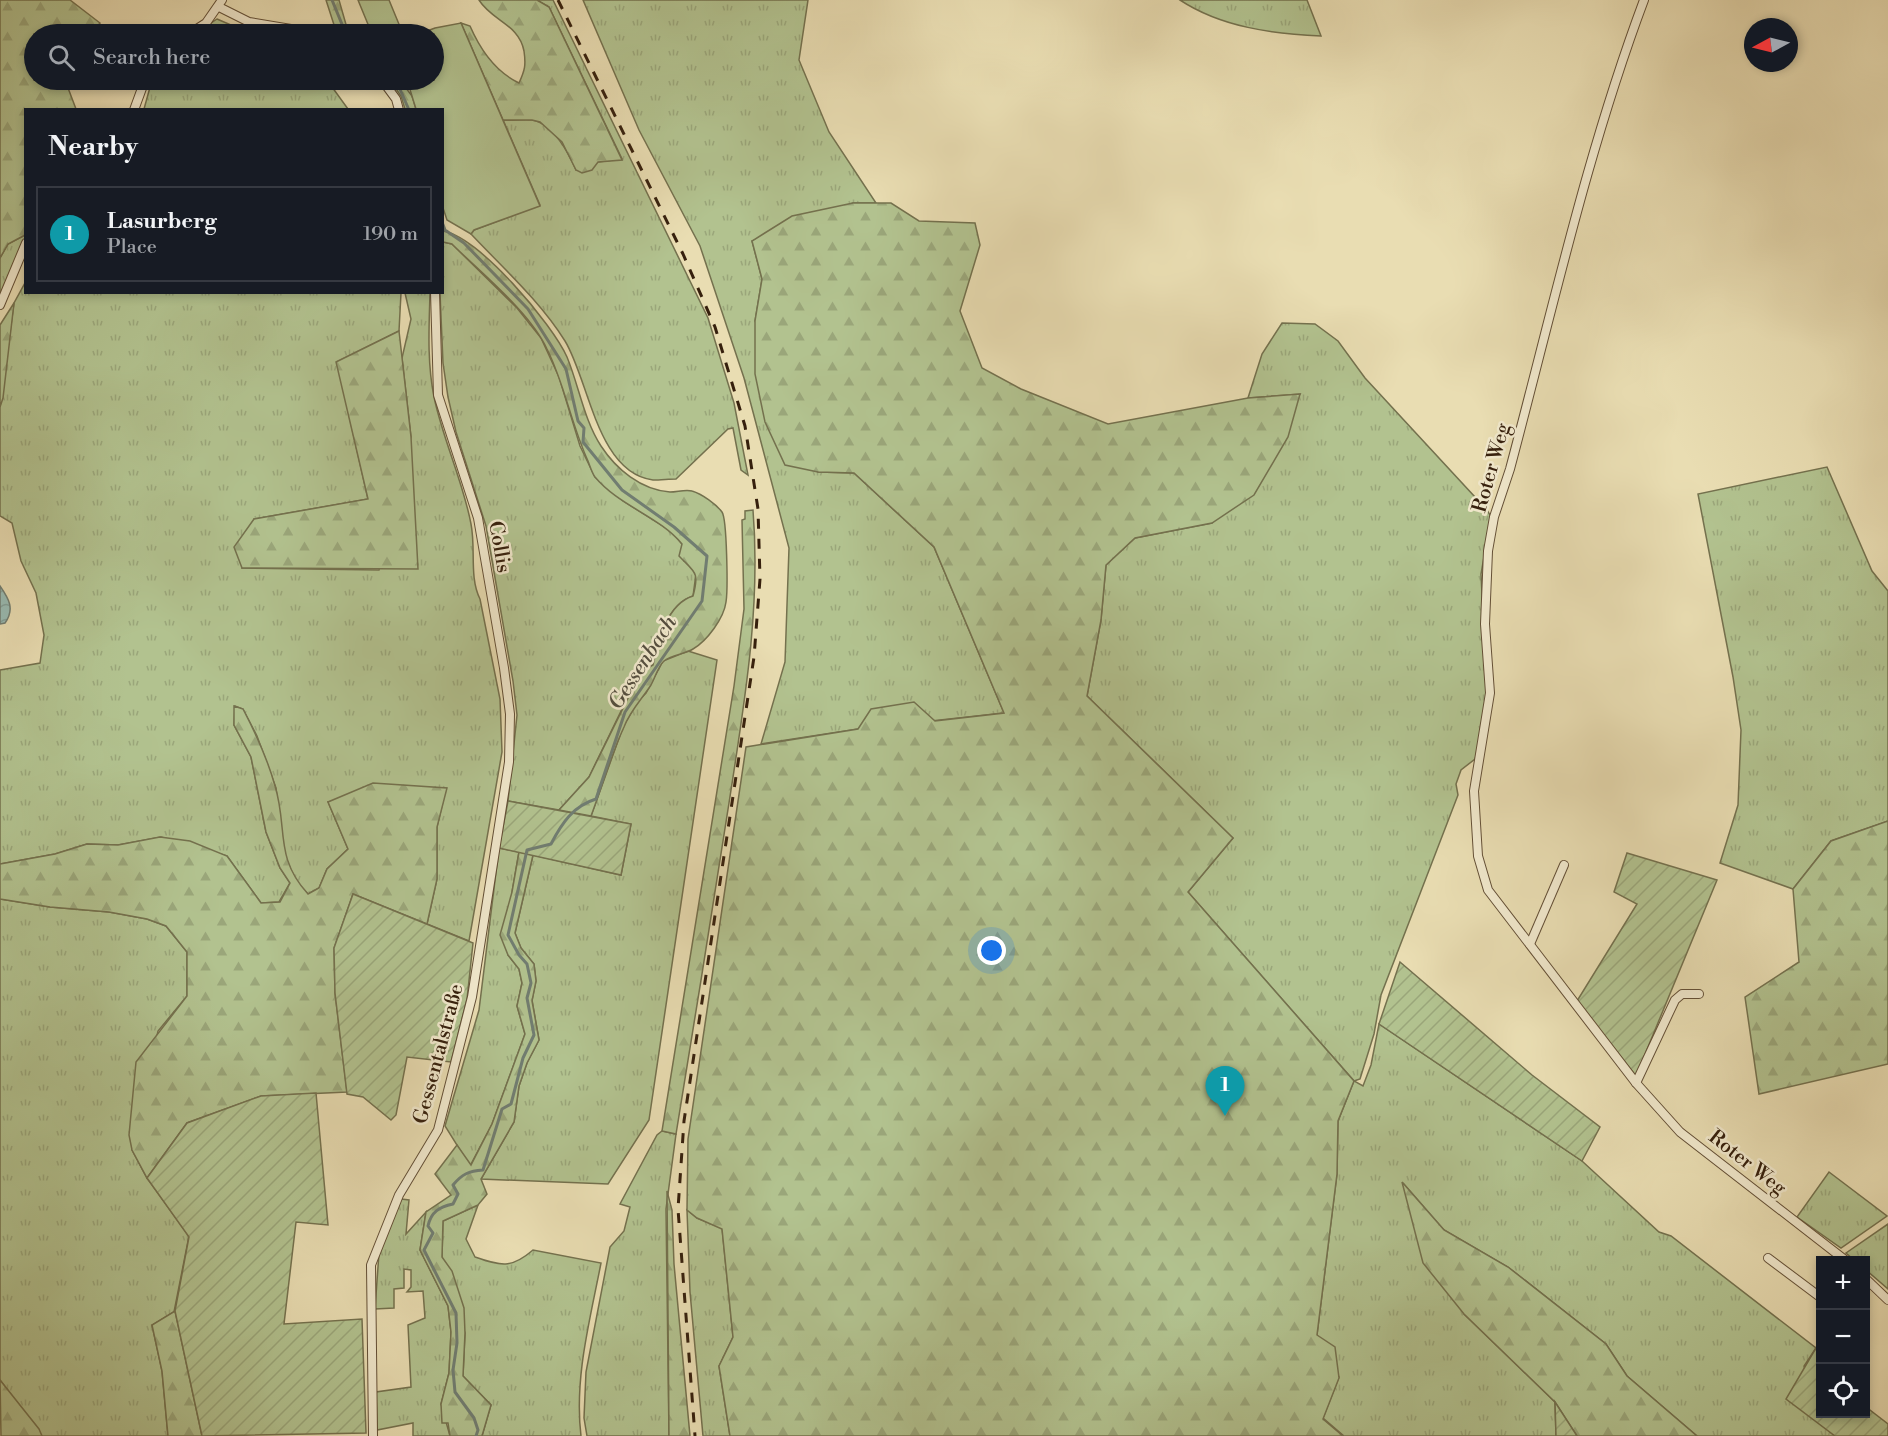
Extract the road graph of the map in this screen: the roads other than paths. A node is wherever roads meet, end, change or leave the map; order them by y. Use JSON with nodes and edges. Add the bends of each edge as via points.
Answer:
{"nodes":[{"id":1,"x":1644,"y":0,"type":"edge"},
{"id":2,"x":221,"y":4,"type":"edge"},
{"id":3,"x":204,"y":24,"type":"edge"},
{"id":4,"x":261,"y":24,"type":"edge"},
{"id":5,"x":141,"y":90,"type":"edge"},
{"id":6,"x":389,"y":90,"type":"edge"},
{"id":7,"x":135,"y":108,"type":"edge"},
{"id":8,"x":398,"y":108,"type":"edge"},
{"id":9,"x":24,"y":248,"type":"edge"},
{"id":10,"x":435,"y":294,"type":"edge"},
{"id":11,"x":0,"y":305,"type":"edge"},
{"id":12,"x":503,"y":812,"type":"joint"},
{"id":13,"x":1564,"y":865,"type":"dead end"},
{"id":14,"x":1530,"y":944,"type":"junction"},
{"id":15,"x":1700,"y":993,"type":"dead end"},
{"id":16,"x":1636,"y":1083,"type":"junction"},
{"id":17,"x":1840,"y":1256,"type":"edge"},
{"id":18,"x":1768,"y":1258,"type":"dead end"},
{"id":19,"x":1870,"y":1285,"type":"edge"},
{"id":20,"x":1816,"y":1294,"type":"edge"},
{"id":21,"x":1888,"y":1300,"type":"edge"},
{"id":22,"x":373,"y":1436,"type":"edge"}],
"edges":[{"from":1,"to":14,"type":"street","name":"Roter Weg","via":[[1588,171],[1488,551],[1485,624],[1490,693],[1474,791],[1478,856],[1488,890]]},
{"from":2,"to":3,"type":"street"},
{"from":2,"to":4,"type":"street","via":[[249,22]]},
{"from":5,"to":7,"type":"street"},
{"from":6,"to":8,"type":"street"},
{"from":9,"to":11,"type":"street"},
{"from":10,"to":12,"type":"street","name":"Collis","via":[[438,395],[478,518],[504,668],[510,714]]},
{"from":12,"to":22,"type":"street","name":"Gessentalstraße","via":[[472,997],[438,1130],[399,1195],[371,1265]]},
{"from":13,"to":14,"type":"street"},
{"from":14,"to":16,"type":"street","name":"Roter Weg"},
{"from":15,"to":16,"type":"street","via":[[1682,994],[1675,1000]]},
{"from":16,"to":17,"type":"street","name":"Roter Weg","via":[[1680,1132]]},
{"from":18,"to":20,"type":"street"},
{"from":19,"to":21,"type":"street"}]}
